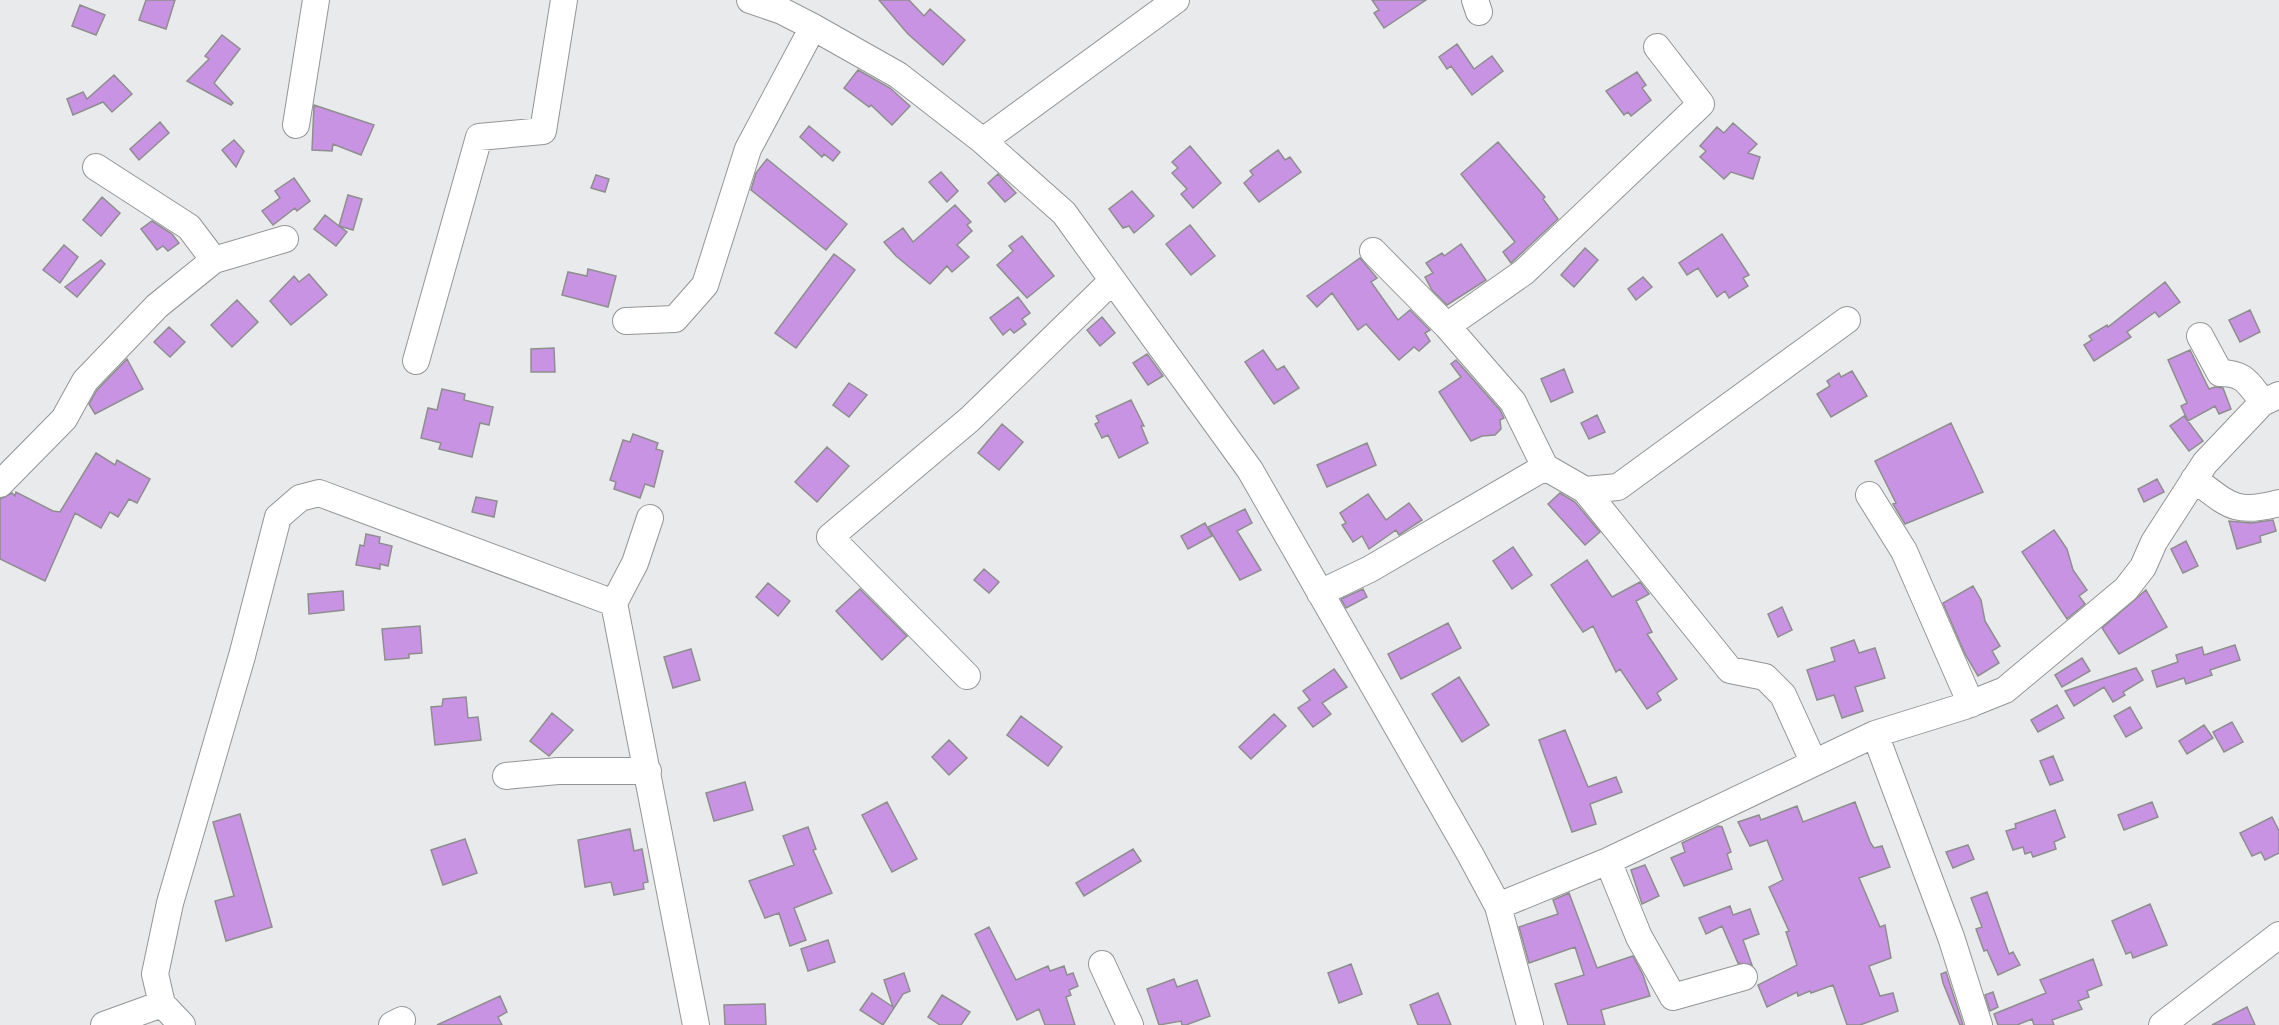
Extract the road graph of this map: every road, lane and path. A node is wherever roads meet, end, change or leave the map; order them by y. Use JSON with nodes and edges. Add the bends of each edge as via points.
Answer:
{"nodes":[{"id":1,"x":316,"y":0,"type":"edge"},
{"id":2,"x":564,"y":0,"type":"edge"},
{"id":3,"x":750,"y":0,"type":"edge"},
{"id":4,"x":1176,"y":0,"type":"edge"},
{"id":5,"x":813,"y":27,"type":"junction"},
{"id":6,"x":1657,"y":47,"type":"dead end"},
{"id":7,"x":296,"y":125,"type":"dead end"},
{"id":8,"x":983,"y":141,"type":"junction"},
{"id":9,"x":96,"y":166,"type":"dead end"},
{"id":10,"x":285,"y":239,"type":"dead end"},
{"id":11,"x":1373,"y":251,"type":"dead end"},
{"id":12,"x":214,"y":260,"type":"junction"},
{"id":13,"x":1112,"y":281,"type":"junction"},
{"id":14,"x":1847,"y":320,"type":"dead end"},
{"id":15,"x":626,"y":321,"type":"dead end"},
{"id":16,"x":1447,"y":326,"type":"junction"},
{"id":17,"x":2200,"y":336,"type":"dead end"},
{"id":18,"x":416,"y":361,"type":"dead end"},
{"id":19,"x":2271,"y":398,"type":"edge"},
{"id":20,"x":1545,"y":467,"type":"junction"},
{"id":21,"x":2194,"y":479,"type":"junction"},
{"id":22,"x":0,"y":484,"type":"edge"},
{"id":23,"x":1585,"y":490,"type":"junction"},
{"id":24,"x":1869,"y":495,"type":"dead end"},
{"id":25,"x":2279,"y":503,"type":"edge"},
{"id":26,"x":650,"y":518,"type":"dead end"},
{"id":27,"x":1320,"y":592,"type":"junction"},
{"id":28,"x":614,"y":603,"type":"junction"},
{"id":29,"x":967,"y":676,"type":"dead end"},
{"id":30,"x":1971,"y":704,"type":"junction"},
{"id":31,"x":1875,"y":734,"type":"junction"},
{"id":32,"x":1813,"y":761,"type":"junction"},
{"id":33,"x":648,"y":771,"type":"junction"},
{"id":34,"x":506,"y":776,"type":"dead end"},
{"id":35,"x":1608,"y":861,"type":"junction"},
{"id":36,"x":1498,"y":906,"type":"junction"},
{"id":37,"x":2279,"y":935,"type":"edge"},
{"id":38,"x":1102,"y":964,"type":"dead end"},
{"id":39,"x":1744,"y":976,"type":"dead end"},
{"id":40,"x":162,"y":1004,"type":"junction"},
{"id":41,"x":104,"y":1025,"type":"edge"},
{"id":42,"x":182,"y":1025,"type":"edge"},
{"id":43,"x":696,"y":1025,"type":"edge"},
{"id":44,"x":1130,"y":1025,"type":"edge"},
{"id":45,"x":1530,"y":1025,"type":"edge"},
{"id":46,"x":1979,"y":1025,"type":"edge"},
{"id":47,"x":2162,"y":1025,"type":"edge"}],
"edges":[{"from":1,"to":7,"type":"street"},
{"from":2,"to":18,"type":"street","via":[[543,131],[479,137]]},
{"from":3,"to":5,"type":"street"},
{"from":4,"to":8,"type":"street"},
{"from":5,"to":8,"type":"street","via":[[898,75]]},
{"from":5,"to":15,"type":"street","via":[[748,149],[705,285],[675,319]]},
{"from":6,"to":16,"type":"street","via":[[1701,104],[1524,272]]},
{"from":8,"to":13,"type":"street","via":[[1064,213]]},
{"from":9,"to":12,"type":"street","via":[[189,227]]},
{"from":10,"to":12,"type":"street"},
{"from":11,"to":16,"type":"street"},
{"from":12,"to":22,"type":"street","via":[[157,306],[85,381],[64,419]]},
{"from":13,"to":27,"type":"street","via":[[1250,470]]},
{"from":13,"to":29,"type":"street","via":[[970,419],[830,537]]},
{"from":14,"to":23,"type":"street","via":[[1618,487]]},
{"from":16,"to":20,"type":"street","via":[[1513,402]]},
{"from":17,"to":19,"type":"street","via":[[2220,373],[2234,373]]},
{"from":19,"to":21,"type":"street","via":[[2212,454]]},
{"from":20,"to":23,"type":"street"},
{"from":20,"to":27,"type":"street","via":[[1370,569]]},
{"from":21,"to":25,"type":"street","via":[[2240,509]]},
{"from":21,"to":30,"type":"street","via":[[2154,542],[2144,567],[2126,590],[2005,690]]},
{"from":23,"to":32,"type":"street","via":[[1730,670],[1765,677],[1783,695]]},
{"from":24,"to":30,"type":"street","via":[[1904,551]]},
{"from":26,"to":28,"type":"street","via":[[635,563]]},
{"from":27,"to":36,"type":"street"},
{"from":28,"to":33,"type":"street"},
{"from":28,"to":40,"type":"street","via":[[319,493],[300,498],[278,517],[170,903],[155,974]]},
{"from":30,"to":31,"type":"street"},
{"from":31,"to":32,"type":"street"},
{"from":31,"to":46,"type":"street","via":[[1951,937]]},
{"from":32,"to":35,"type":"street"},
{"from":33,"to":34,"type":"street","via":[[558,771]]},
{"from":33,"to":43,"type":"street"},
{"from":35,"to":36,"type":"street"},
{"from":35,"to":39,"type":"street","via":[[1639,937],[1673,997]]},
{"from":36,"to":45,"type":"street"},
{"from":37,"to":47,"type":"street"},
{"from":38,"to":44,"type":"street"},
{"from":40,"to":41,"type":"street"},
{"from":40,"to":42,"type":"street"}]}
